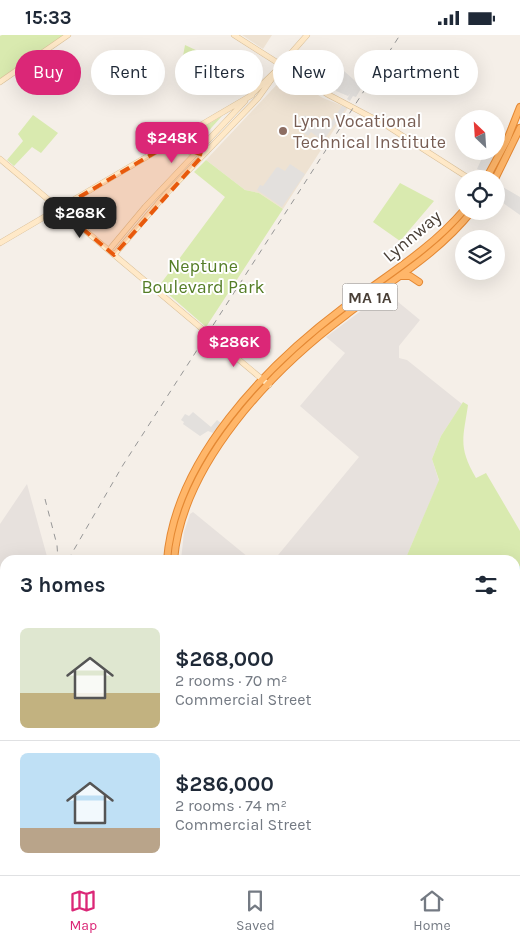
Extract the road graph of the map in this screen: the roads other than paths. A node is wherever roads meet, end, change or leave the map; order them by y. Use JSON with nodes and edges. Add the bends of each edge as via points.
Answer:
{"nodes":[{"id":1,"x":68,"y":35,"type":"edge"},
{"id":2,"x":234,"y":35,"type":"edge"},
{"id":3,"x":307,"y":35,"type":"edge"},
{"id":4,"x":294,"y":50,"type":"edge"},
{"id":5,"x":273,"y":61,"type":"edge"},
{"id":6,"x":273,"y":74,"type":"edge"},
{"id":7,"x":273,"y":77,"type":"edge"},
{"id":8,"x":0,"y":82,"type":"edge"},
{"id":9,"x":263,"y":84,"type":"edge"},
{"id":10,"x":252,"y":95,"type":"joint"},
{"id":11,"x":328,"y":95,"type":"edge"},
{"id":12,"x":520,"y":107,"type":"edge"},
{"id":13,"x":520,"y":128,"type":"edge"},
{"id":14,"x":183,"y":136,"type":"junction"},
{"id":15,"x":162,"y":149,"type":"junction"},
{"id":16,"x":185,"y":149,"type":"junction"},
{"id":17,"x":197,"y":152,"type":"junction"},
{"id":18,"x":203,"y":155,"type":"junction"},
{"id":19,"x":0,"y":159,"type":"edge"},
{"id":20,"x":456,"y":170,"type":"edge"},
{"id":21,"x":491,"y":170,"type":"edge"},
{"id":22,"x":499,"y":170,"type":"edge"},
{"id":23,"x":59,"y":209,"type":"junction"},
{"id":24,"x":455,"y":219,"type":"edge"},
{"id":25,"x":464,"y":220,"type":"edge"},
{"id":26,"x":0,"y":243,"type":"edge"},
{"id":27,"x":109,"y":250,"type":"junction"},
{"id":28,"x":114,"y":255,"type":"junction"},
{"id":29,"x":401,"y":277,"type":"junction"},
{"id":30,"x":419,"y":282,"type":"dead end"},
{"id":31,"x":267,"y":383,"type":"junction"},
{"id":32,"x":167,"y":555,"type":"edge"},
{"id":33,"x":175,"y":555,"type":"edge"}],
"edges":[{"from":1,"to":8,"type":"main road"},
{"from":2,"to":5,"type":"main road"},
{"from":3,"to":4,"type":"main road"},
{"from":6,"to":9,"type":"main road"},
{"from":7,"to":18,"type":"main road","via":[[258,99]]},
{"from":10,"to":14,"type":"main road"},
{"from":10,"to":17,"type":"main road"},
{"from":11,"to":20,"type":"main road","via":[[384,124]]},
{"from":12,"to":21,"type":"highway"},
{"from":13,"to":22,"type":"highway"},
{"from":14,"to":15,"type":"main road"},
{"from":14,"to":16,"type":"main road","via":[[181,143]]},
{"from":15,"to":16,"type":"main road"},
{"from":15,"to":23,"type":"main road"},
{"from":16,"to":17,"type":"main road"},
{"from":17,"to":18,"type":"main road"},
{"from":17,"to":27,"type":"main road"},
{"from":18,"to":28,"type":"main road"},
{"from":19,"to":23,"type":"main road"},
{"from":23,"to":26,"type":"main road"},
{"from":23,"to":27,"type":"main road"},
{"from":24,"to":31,"type":"highway","name":"Lynnway","number":"MA 1A","via":[[422,252],[328,319]]},
{"from":25,"to":29,"type":"highway","name":"Lynnway","number":"MA 1A","via":[[441,245]]},
{"from":27,"to":28,"type":"main road"},
{"from":28,"to":31,"type":"main road"},
{"from":29,"to":30,"type":"highway","via":[[410,276]]},
{"from":29,"to":31,"type":"highway","name":"Lynnway","number":"MA 1A","via":[[322,334]]},
{"from":31,"to":32,"type":"highway","name":"Lynnway","number":"MA 1A","via":[[224,426],[198,465],[176,513]]},
{"from":31,"to":33,"type":"highway","name":"Lynnway","number":"MA 1A","via":[[230,429],[203,471],[182,519]]}]}
